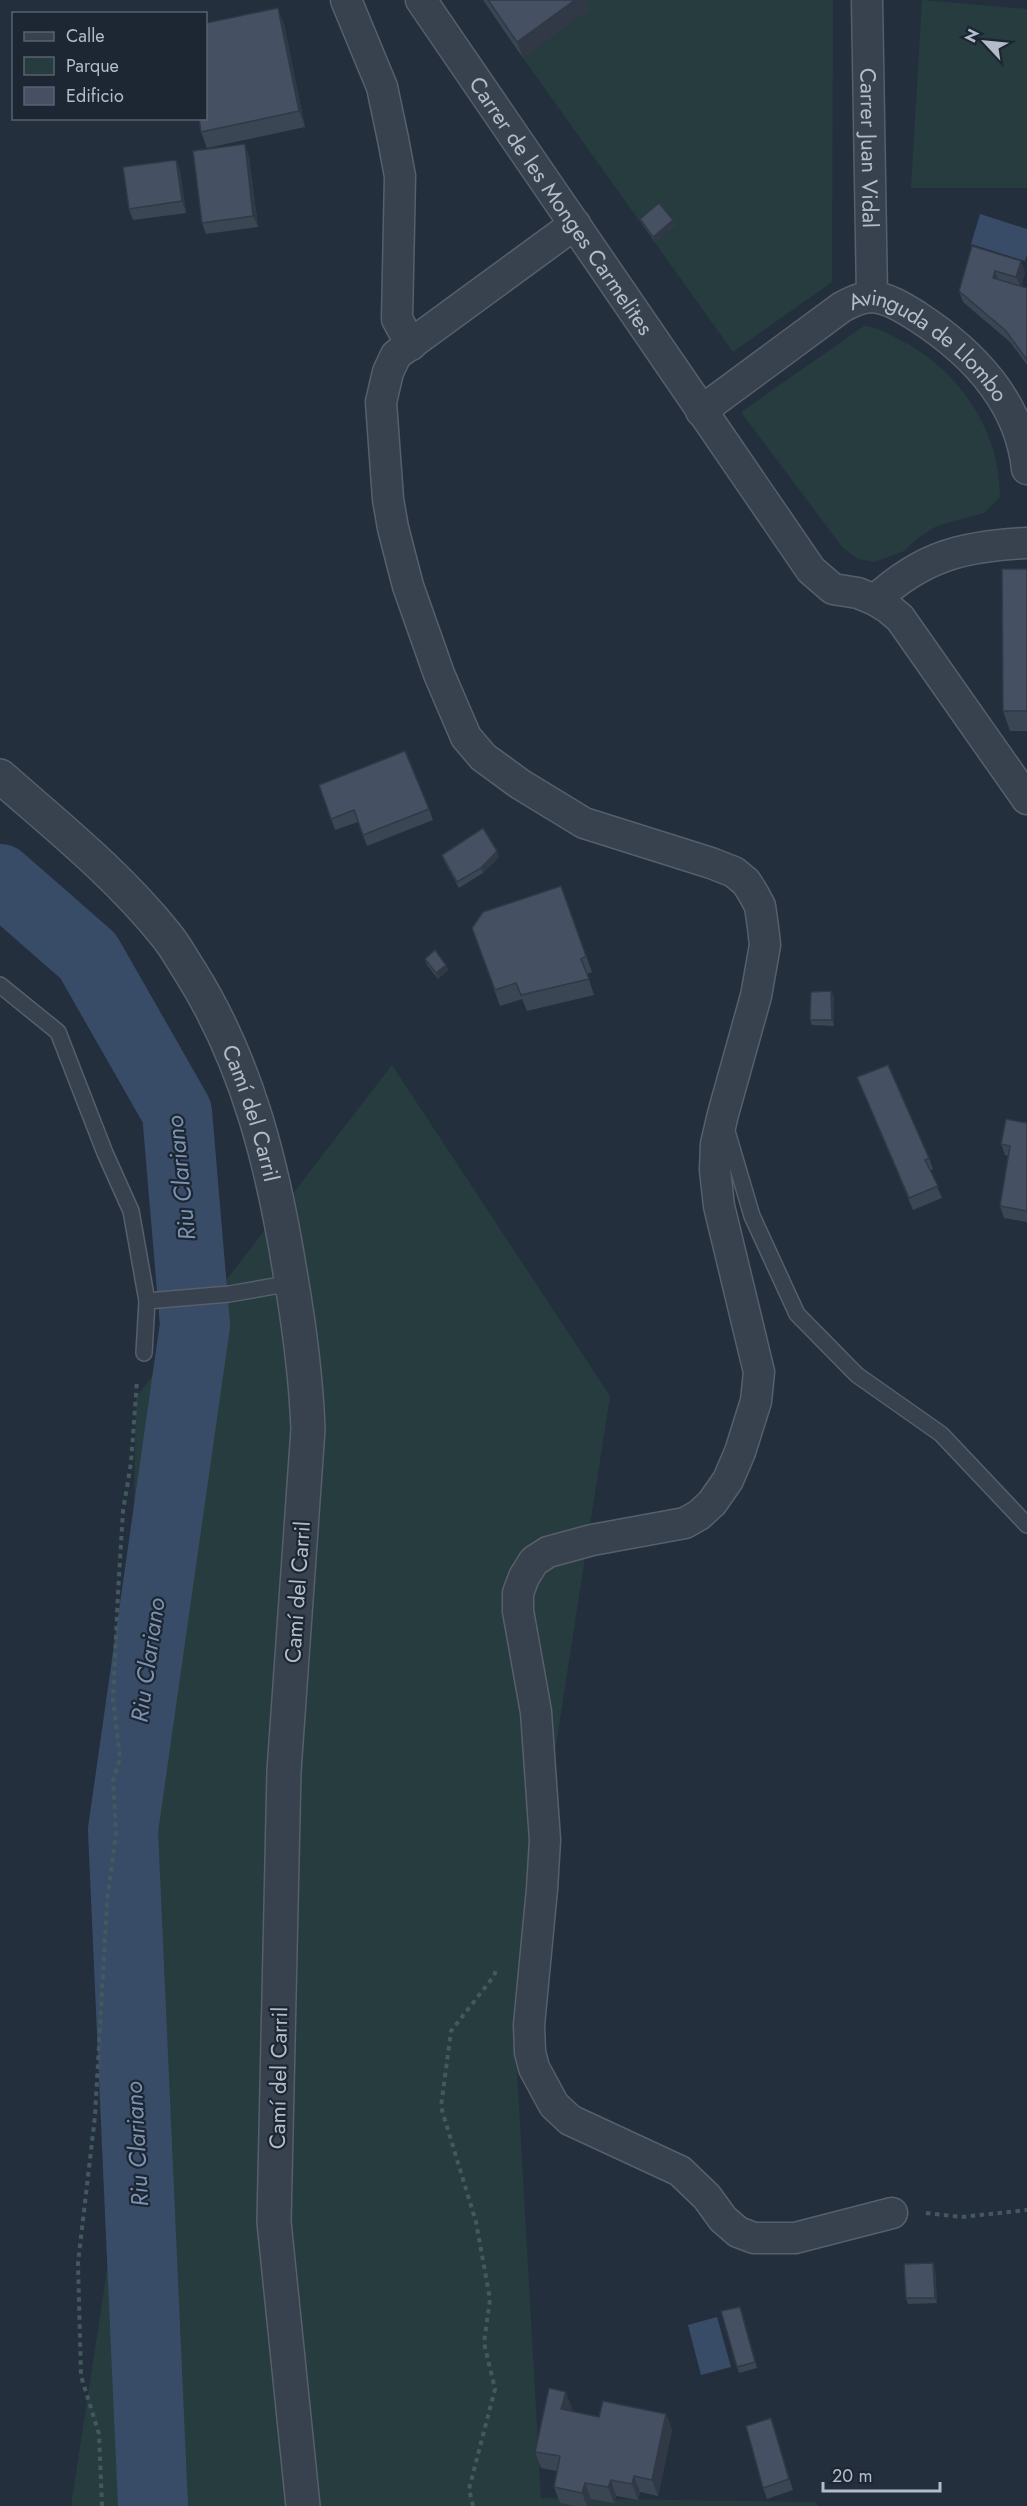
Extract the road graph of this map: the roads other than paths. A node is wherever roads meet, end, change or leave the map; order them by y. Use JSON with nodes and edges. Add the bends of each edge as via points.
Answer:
{"nodes":[{"id":1,"x":346,"y":0,"type":"edge"},
{"id":2,"x":421,"y":0,"type":"edge"},
{"id":3,"x":867,"y":0,"type":"edge"},
{"id":4,"x":575,"y":224,"type":"junction"},
{"id":5,"x":872,"y":297,"type":"junction"},
{"id":6,"x":411,"y":345,"type":"junction"},
{"id":7,"x":701,"y":411,"type":"junction"},
{"id":8,"x":1027,"y":469,"type":"edge"},
{"id":9,"x":1027,"y":543,"type":"edge"},
{"id":10,"x":875,"y":600,"type":"junction"},
{"id":11,"x":0,"y":776,"type":"edge"},
{"id":12,"x":1027,"y":799,"type":"edge"},
{"id":13,"x":0,"y":985,"type":"edge"},
{"id":14,"x":723,"y":1114,"type":"junction"},
{"id":15,"x":292,"y":1283,"type":"junction"},
{"id":16,"x":147,"y":1301,"type":"junction"},
{"id":17,"x":144,"y":1353,"type":"road end"},
{"id":18,"x":1027,"y":1525,"type":"edge"},
{"id":19,"x":892,"y":2212,"type":"road end"},
{"id":20,"x":303,"y":2506,"type":"edge"}],
"edges":[{"from":1,"to":6,"type":"street","via":[[382,87],[400,176],[397,318]]},
{"from":2,"to":4,"type":"street","name":"Carrer de les Monges Carmelites"},
{"from":3,"to":5,"type":"street","name":"Carrer Juan Vidal"},
{"from":4,"to":6,"type":"street"},
{"from":4,"to":7,"type":"street","name":"Carrer de les Monges Carmelites"},
{"from":5,"to":7,"type":"street","name":"Avinguda de Llombo","via":[[842,307]]},
{"from":5,"to":8,"type":"street","name":"Avinguda de Llombo","via":[[912,313],[958,345],[976,363],[1006,405],[1020,438]]},
{"from":6,"to":14,"type":"street","via":[[396,355],[381,402],[388,499],[408,586],[466,737],[483,757],[545,801],[584,823],[711,862],[734,873],[746,882],[760,906],[765,945],[756,996]]},
{"from":7,"to":10,"type":"street","name":"Carrer de les Monges Carmelites","via":[[811,570],[833,589]]},
{"from":9,"to":10,"type":"street","via":[[980,547],[939,557],[902,578]]},
{"from":10,"to":12,"type":"street","name":"Carrer de les Monges Carmelites","via":[[900,618]]},
{"from":11,"to":15,"type":"street","name":"Camí del Carril","via":[[117,879],[168,937],[206,998],[228,1042],[262,1134],[280,1206]]},
{"from":13,"to":16,"type":"lane","via":[[58,1032],[131,1210]]},
{"from":14,"to":18,"type":"lane","via":[[752,1216],[797,1314],[857,1375],[941,1434]]},
{"from":14,"to":19,"type":"street","via":[[716,1144],[719,1206],[759,1372],[756,1401],[740,1452],[728,1480],[699,1515],[685,1523],[548,1552],[534,1562],[518,1593],[536,1712],[544,1840],[530,2052],[554,2105],[570,2120],[680,2171],[738,2232],[754,2238],[795,2238]]},
{"from":15,"to":16,"type":"lane","via":[[229,1294]]},
{"from":15,"to":20,"type":"street","name":"Camí del Carril","via":[[306,1375],[308,1429],[284,1771],[274,2222]]},
{"from":16,"to":17,"type":"lane"}]}
